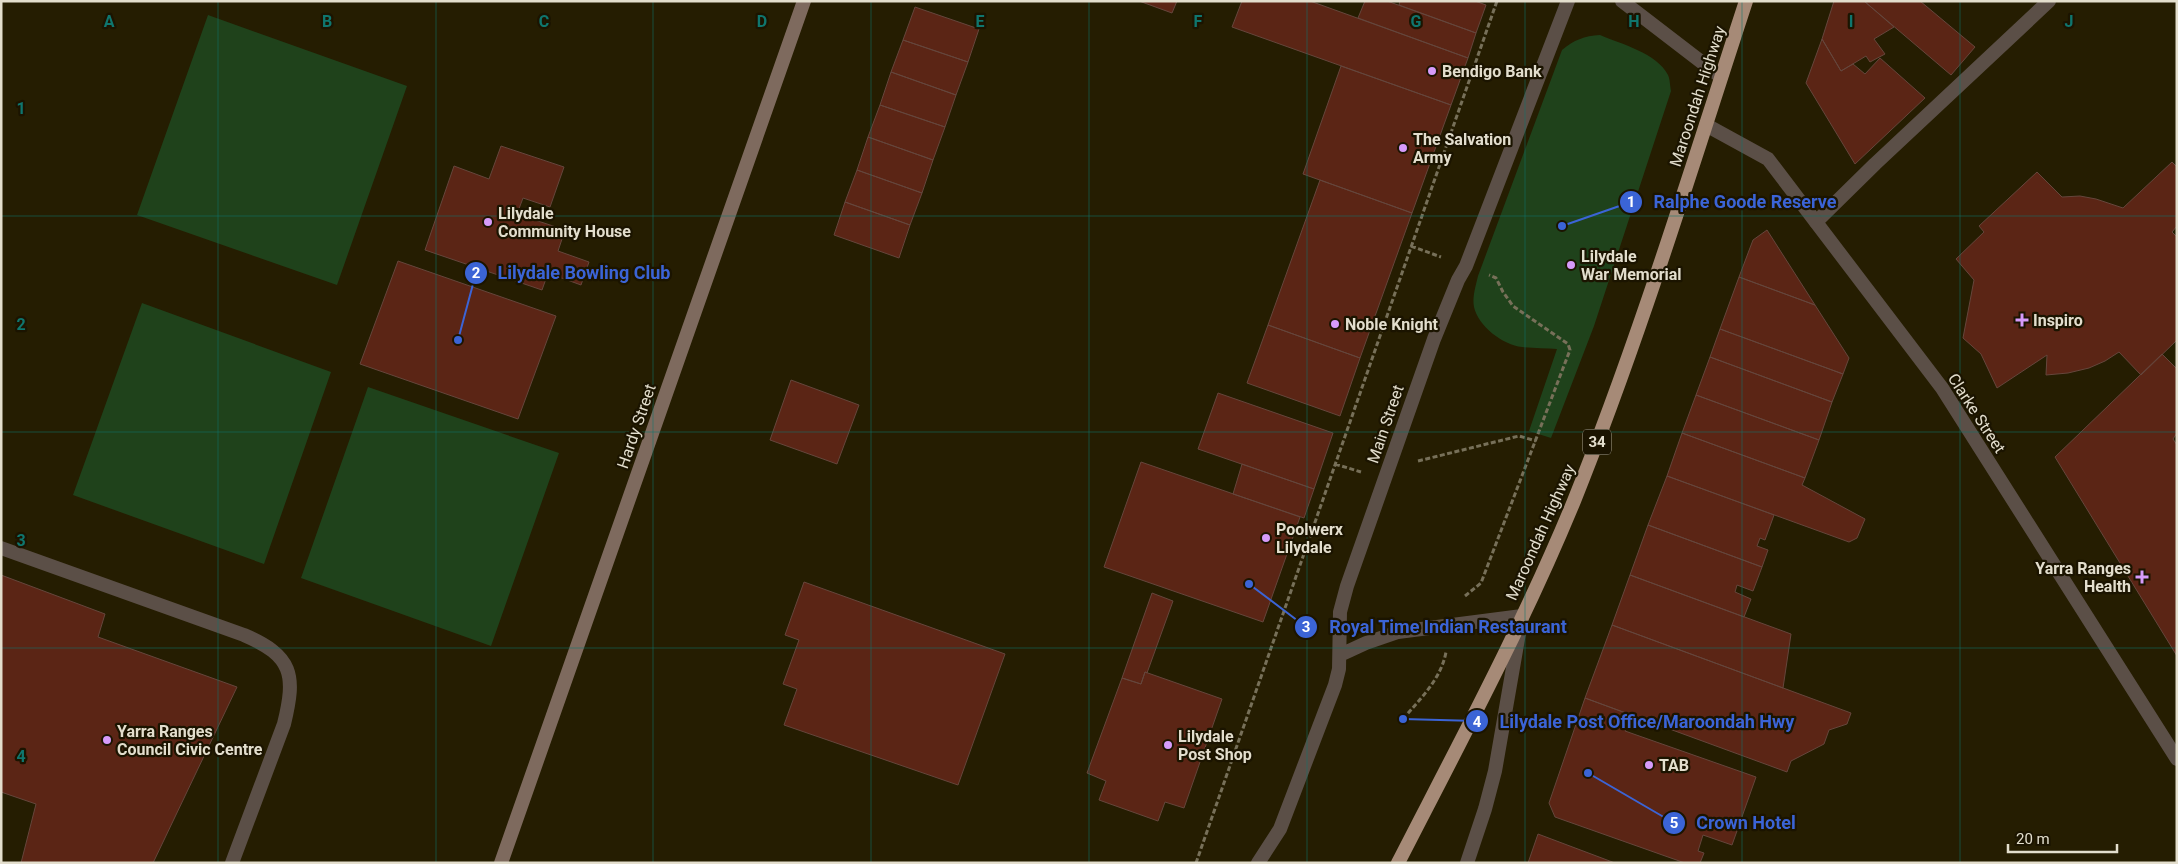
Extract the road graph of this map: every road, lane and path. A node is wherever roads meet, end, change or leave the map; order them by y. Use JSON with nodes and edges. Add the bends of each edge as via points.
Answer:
{"nodes":[{"id":1,"x":804,"y":1,"type":"edge"},
{"id":2,"x":1496,"y":1,"type":"edge"},
{"id":3,"x":1568,"y":1,"type":"edge"},
{"id":4,"x":1622,"y":1,"type":"edge"},
{"id":5,"x":1746,"y":1,"type":"edge"},
{"id":6,"x":2049,"y":1,"type":"edge"},
{"id":7,"x":1721,"y":77,"type":"junction"},
{"id":8,"x":1706,"y":125,"type":"junction"},
{"id":9,"x":1816,"y":222,"type":"junction"},
{"id":10,"x":1411,"y":246,"type":"junction"},
{"id":11,"x":1466,"y":266,"type":"junction"},
{"id":12,"x":1536,"y":441,"type":"junction"},
{"id":13,"x":1335,"y":464,"type":"junction"},
{"id":14,"x":1389,"y":468,"type":"junction"},
{"id":15,"x":1,"y":548,"type":"edge"},
{"id":16,"x":1522,"y":616,"type":"junction"},
{"id":17,"x":1448,"y":626,"type":"junction"},
{"id":18,"x":1340,"y":655,"type":"junction"},
{"id":19,"x":1404,"y":719,"type":"dead end"},
{"id":20,"x":2177,"y":758,"type":"edge"},
{"id":21,"x":232,"y":863,"type":"edge"},
{"id":22,"x":501,"y":863,"type":"edge"},
{"id":23,"x":1196,"y":863,"type":"edge"},
{"id":24,"x":1258,"y":863,"type":"edge"},
{"id":25,"x":1398,"y":863,"type":"edge"},
{"id":26,"x":1467,"y":863,"type":"edge"}],
"edges":[{"from":1,"to":22,"type":"main road","name":"Hardy Street"},
{"from":2,"to":10,"type":"path"},
{"from":3,"to":11,"type":"street","name":"Main Street"},
{"from":4,"to":7,"type":"street"},
{"from":5,"to":7,"type":"highway","name":"Maroondah Highway","number":"34"},
{"from":6,"to":9,"type":"street"},
{"from":7,"to":8,"type":"highway","name":"Maroondah Highway","number":"34"},
{"from":8,"to":9,"type":"street","name":"Clarke Street","via":[[1768,159]]},
{"from":8,"to":16,"type":"highway","name":"Maroondah Highway","number":"34","via":[[1608,414]]},
{"from":9,"to":20,"type":"street","name":"Clarke Street","via":[[1942,388]]},
{"from":10,"to":11,"type":"path"},
{"from":10,"to":13,"type":"path"},
{"from":11,"to":12,"type":"path","via":[[1496,278],[1513,306],[1568,344],[1569,356]]},
{"from":11,"to":14,"type":"street","name":"Main Street","via":[[1434,339]]},
{"from":12,"to":14,"type":"path","via":[[1519,436]]},
{"from":12,"to":17,"type":"path","via":[[1481,583],[1455,602],[1448,612]]},
{"from":13,"to":14,"type":"path","via":[[1366,473]]},
{"from":13,"to":23,"type":"path"},
{"from":14,"to":18,"type":"street","name":"Main Street","via":[[1342,603]]},
{"from":15,"to":21,"type":"street","via":[[244,635],[266,645],[281,657],[289,673],[289,701],[284,724]]},
{"from":16,"to":17,"type":"street"},
{"from":16,"to":25,"type":"highway","name":"Maroondah Highway","number":"34"},
{"from":16,"to":26,"type":"street","via":[[1495,772]]},
{"from":17,"to":18,"type":"street","via":[[1386,635]]},
{"from":17,"to":19,"type":"path","via":[[1445,654],[1436,678]]},
{"from":18,"to":24,"type":"street","name":"Main Street","via":[[1338,678],[1280,829]]}]}
